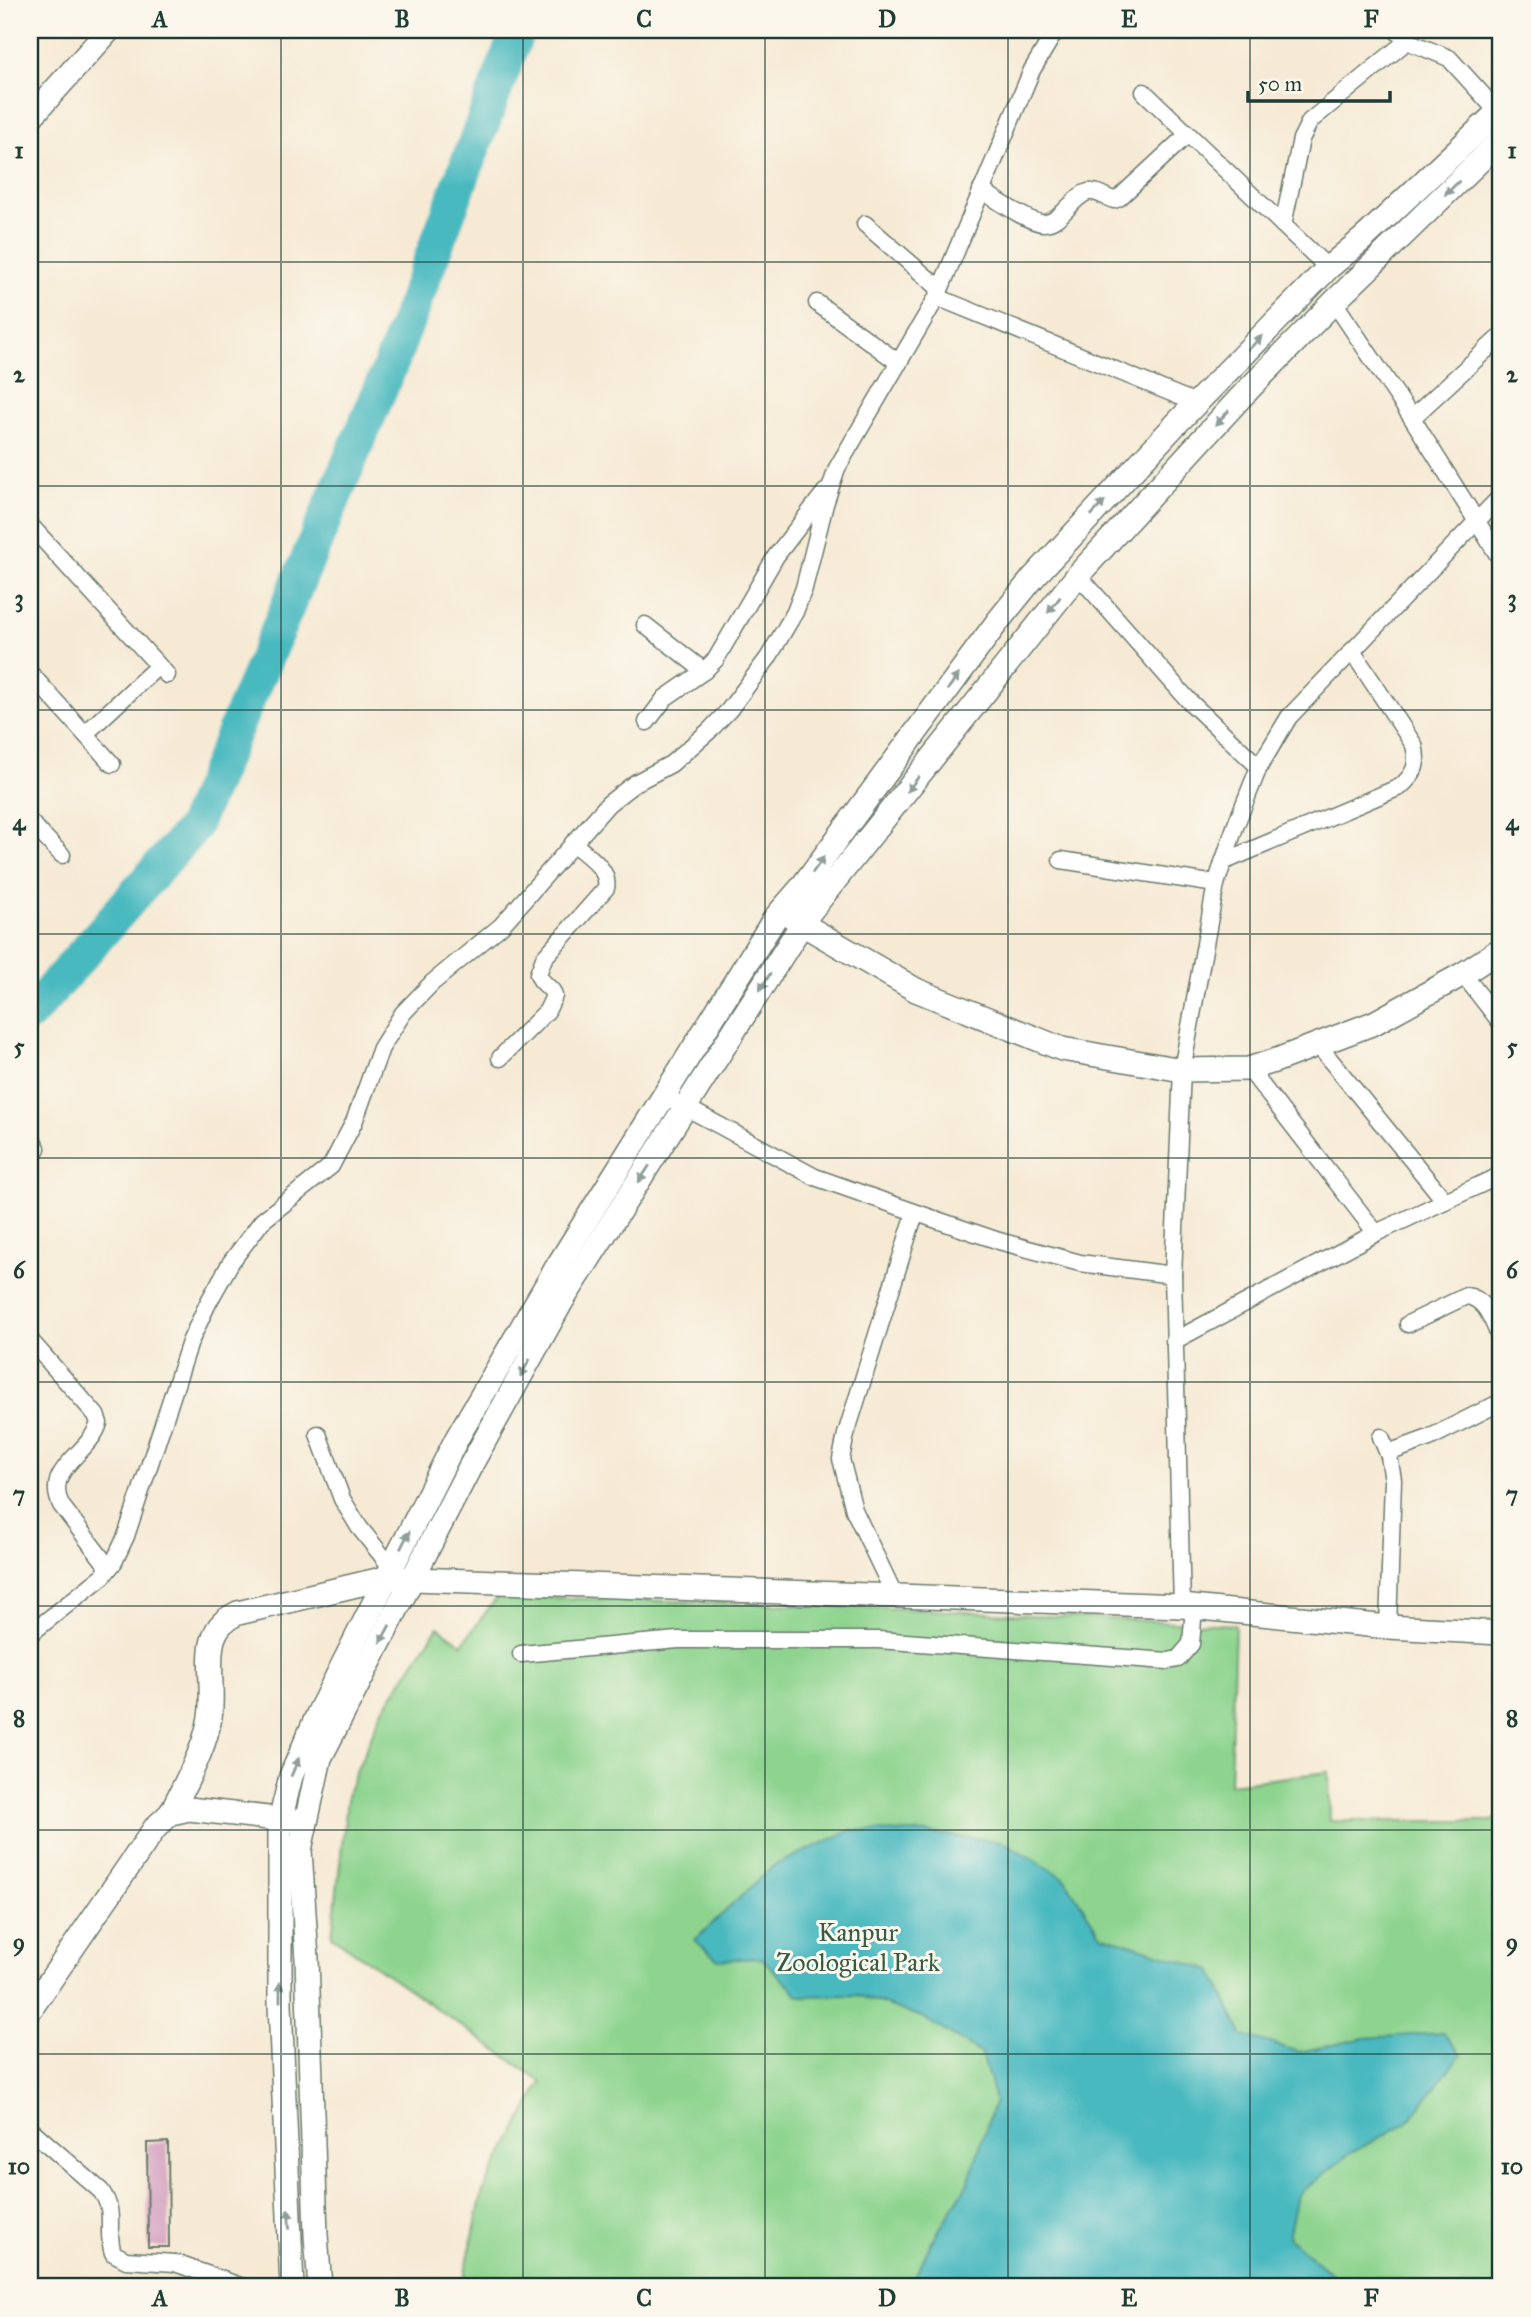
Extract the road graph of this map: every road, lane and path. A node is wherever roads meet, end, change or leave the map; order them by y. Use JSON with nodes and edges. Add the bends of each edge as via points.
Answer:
{"nodes":[{"id":1,"x":109,"y":30,"type":"edge"},
{"id":2,"x":1056,"y":30,"type":"edge"},
{"id":3,"x":1401,"y":35,"type":"edge"},
{"id":4,"x":1144,"y":92,"type":"dead end"},
{"id":5,"x":1500,"y":110,"type":"edge"},
{"id":6,"x":30,"y":118,"type":"edge"},
{"id":7,"x":1188,"y":134,"type":"junction"},
{"id":8,"x":1501,"y":140,"type":"edge"},
{"id":9,"x":981,"y":190,"type":"junction"},
{"id":10,"x":865,"y":224,"type":"dead end"},
{"id":11,"x":1283,"y":225,"type":"junction"},
{"id":12,"x":1328,"y":268,"type":"junction"},
{"id":13,"x":939,"y":293,"type":"junction"},
{"id":14,"x":1334,"y":302,"type":"junction"},
{"id":15,"x":817,"y":303,"type":"dead end"},
{"id":16,"x":1501,"y":336,"type":"edge"},
{"id":17,"x":899,"y":363,"type":"junction"},
{"id":18,"x":1196,"y":403,"type":"junction"},
{"id":19,"x":1412,"y":418,"type":"junction"},
{"id":20,"x":831,"y":485,"type":"junction"},
{"id":21,"x":1501,"y":496,"type":"edge"},
{"id":22,"x":1477,"y":519,"type":"junction"},
{"id":23,"x":30,"y":525,"type":"edge"},
{"id":24,"x":1501,"y":560,"type":"edge"},
{"id":25,"x":1078,"y":575,"type":"junction"},
{"id":26,"x":645,"y":625,"type":"dead end"},
{"id":27,"x":1352,"y":651,"type":"junction"},
{"id":28,"x":704,"y":671,"type":"junction"},
{"id":29,"x":30,"y":673,"type":"edge"},
{"id":30,"x":647,"y":722,"type":"dead end"},
{"id":31,"x":85,"y":734,"type":"junction"},
{"id":32,"x":113,"y":764,"type":"dead end"},
{"id":33,"x":1259,"y":767,"type":"junction"},
{"id":34,"x":30,"y":822,"type":"edge"},
{"id":35,"x":573,"y":843,"type":"junction"},
{"id":36,"x":62,"y":855,"type":"dead end"},
{"id":37,"x":1061,"y":860,"type":"dead end"},
{"id":38,"x":1223,"y":862,"type":"junction"},
{"id":39,"x":1216,"y":884,"type":"junction"},
{"id":40,"x":782,"y":908,"type":"junction"},
{"id":41,"x":802,"y":924,"type":"junction"},
{"id":42,"x":1501,"y":949,"type":"edge"},
{"id":43,"x":1463,"y":974,"type":"junction"},
{"id":44,"x":1501,"y":1023,"type":"edge"},
{"id":45,"x":1318,"y":1045,"type":"junction"},
{"id":46,"x":500,"y":1058,"type":"dead end"},
{"id":47,"x":1249,"y":1069,"type":"junction"},
{"id":48,"x":1182,"y":1070,"type":"junction"},
{"id":49,"x":663,"y":1096,"type":"junction"},
{"id":50,"x":686,"y":1108,"type":"junction"},
{"id":51,"x":30,"y":1136,"type":"edge"},
{"id":52,"x":30,"y":1163,"type":"edge"},
{"id":53,"x":1501,"y":1175,"type":"edge"},
{"id":54,"x":1445,"y":1201,"type":"junction"},
{"id":55,"x":915,"y":1213,"type":"junction"},
{"id":56,"x":1376,"y":1233,"type":"junction"},
{"id":57,"x":1173,"y":1275,"type":"junction"},
{"id":58,"x":1408,"y":1324,"type":"dead end"},
{"id":59,"x":30,"y":1340,"type":"edge"},
{"id":60,"x":1501,"y":1340,"type":"edge"},
{"id":61,"x":1174,"y":1341,"type":"junction"},
{"id":62,"x":1501,"y":1402,"type":"edge"},
{"id":63,"x":318,"y":1434,"type":"dead end"},
{"id":64,"x":1381,"y":1437,"type":"dead end"},
{"id":65,"x":1388,"y":1453,"type":"junction"},
{"id":66,"x":109,"y":1568,"type":"junction"},
{"id":67,"x":389,"y":1572,"type":"junction"},
{"id":68,"x":414,"y":1578,"type":"junction"},
{"id":69,"x":894,"y":1594,"type":"junction"},
{"id":70,"x":1188,"y":1606,"type":"junction"},
{"id":71,"x":1388,"y":1627,"type":"junction"},
{"id":72,"x":1501,"y":1633,"type":"edge"},
{"id":73,"x":30,"y":1634,"type":"edge"},
{"id":74,"x":521,"y":1654,"type":"dead end"},
{"id":75,"x":171,"y":1813,"type":"junction"},
{"id":76,"x":280,"y":1821,"type":"junction"},
{"id":77,"x":306,"y":1822,"type":"junction"},
{"id":78,"x":30,"y":2010,"type":"edge"},
{"id":79,"x":30,"y":2129,"type":"edge"},
{"id":80,"x":243,"y":2287,"type":"edge"},
{"id":81,"x":292,"y":2287,"type":"edge"},
{"id":82,"x":320,"y":2287,"type":"edge"}],
"edges":[{"from":1,"to":6,"type":"main road"},
{"from":2,"to":9,"type":"street","via":[[1032,70]]},
{"from":3,"to":5,"type":"street","via":[[1450,58]]},
{"from":3,"to":11,"type":"street","via":[[1310,121],[1301,139]]},
{"from":4,"to":7,"type":"street"},
{"from":5,"to":12,"type":"main road"},
{"from":7,"to":9,"type":"street","via":[[1119,198],[1085,193],[1048,223],[1031,219]]},
{"from":7,"to":11,"type":"street"},
{"from":8,"to":14,"type":"main road","one_way":true},
{"from":9,"to":13,"type":"street"},
{"from":10,"to":13,"type":"street"},
{"from":11,"to":12,"type":"street"},
{"from":18,"to":12,"type":"main road","one_way":true},
{"from":13,"to":17,"type":"street"},
{"from":13,"to":18,"type":"street"},
{"from":14,"to":19,"type":"street"},
{"from":14,"to":25,"type":"main road","one_way":true},
{"from":15,"to":17,"type":"street"},
{"from":16,"to":19,"type":"street"},
{"from":17,"to":20,"type":"street","via":[[846,449]]},
{"from":40,"to":18,"type":"main road","one_way":true,"via":[[1016,599]]},
{"from":19,"to":22,"type":"street"},
{"from":20,"to":28,"type":"street","via":[[776,556],[716,659]]},
{"from":20,"to":35,"type":"street","via":[[804,588],[768,658],[729,710],[690,749],[621,793]]},
{"from":21,"to":22,"type":"street"},
{"from":22,"to":24,"type":"street"},
{"from":22,"to":27,"type":"street"},
{"from":23,"to":31,"type":"street","via":[[163,671]]},
{"from":25,"to":33,"type":"street","via":[[1190,702]]},
{"from":25,"to":41,"type":"main road","one_way":true},
{"from":26,"to":28,"type":"street"},
{"from":27,"to":33,"type":"street","via":[[1289,718]]},
{"from":27,"to":38,"type":"street","via":[[1414,745],[1418,759],[1411,777],[1400,787]]},
{"from":28,"to":30,"type":"street","via":[[665,698]]},
{"from":29,"to":31,"type":"street"},
{"from":31,"to":32,"type":"street"},
{"from":33,"to":38,"type":"street"},
{"from":34,"to":36,"type":"street"},
{"from":35,"to":46,"type":"street","via":[[604,872],[606,888],[544,958],[538,974],[552,991],[552,1002]]},
{"from":35,"to":66,"type":"street","via":[[501,926],[403,1013],[381,1048],[354,1122],[331,1166],[262,1221],[231,1262],[197,1323],[126,1536]]},
{"from":37,"to":39,"type":"street"},
{"from":38,"to":39,"type":"street"},
{"from":39,"to":48,"type":"street"},
{"from":40,"to":41,"type":"main road"},
{"from":40,"to":49,"type":"main road"},
{"from":41,"to":48,"type":"main road","via":[[916,990],[1062,1049]]},
{"from":41,"to":50,"type":"main road","one_way":true},
{"from":42,"to":43,"type":"main road"},
{"from":43,"to":44,"type":"street"},
{"from":43,"to":45,"type":"main road","via":[[1374,1023]]},
{"from":45,"to":47,"type":"main road"},
{"from":45,"to":54,"type":"street"},
{"from":47,"to":48,"type":"main road"},
{"from":47,"to":56,"type":"street"},
{"from":48,"to":57,"type":"street"},
{"from":49,"to":50,"type":"street"},
{"from":67,"to":49,"type":"main road","one_way":true,"via":[[457,1438]]},
{"from":50,"to":55,"type":"street","via":[[815,1177]]},
{"from":50,"to":68,"type":"main road","one_way":true,"via":[[562,1301]]},
{"from":51,"to":52,"type":"street","via":[[37,1148]]},
{"from":53,"to":54,"type":"street"},
{"from":54,"to":56,"type":"street"},
{"from":55,"to":57,"type":"street","via":[[1080,1264]]},
{"from":55,"to":69,"type":"street","via":[[841,1459],[854,1510]]},
{"from":56,"to":61,"type":"street"},
{"from":57,"to":61,"type":"street"},
{"from":58,"to":60,"type":"street","via":[[1473,1296],[1487,1309]]},
{"from":59,"to":66,"type":"street","via":[[99,1423],[62,1471],[56,1495]]},
{"from":61,"to":70,"type":"street"},
{"from":62,"to":65,"type":"street"},
{"from":63,"to":67,"type":"street","via":[[342,1499]]},
{"from":64,"to":65,"type":"street"},
{"from":65,"to":71,"type":"street","via":[[1393,1480]]},
{"from":66,"to":73,"type":"street"},
{"from":67,"to":68,"type":"main road"},
{"from":67,"to":75,"type":"main road","via":[[238,1613],[218,1627],[212,1643],[210,1718]]},
{"from":76,"to":67,"type":"main road","one_way":true,"via":[[296,1764]]},
{"from":68,"to":69,"type":"main road"},
{"from":68,"to":77,"type":"main road","one_way":true,"via":[[320,1758]]},
{"from":69,"to":70,"type":"main road"},
{"from":70,"to":71,"type":"main road"},
{"from":70,"to":74,"type":"street","via":[[1191,1644],[1178,1659],[1168,1661],[878,1640],[678,1640]]},
{"from":71,"to":72,"type":"main road"},
{"from":75,"to":76,"type":"main road","via":[[189,1809]]},
{"from":75,"to":78,"type":"main road","via":[[155,1828]]},
{"from":76,"to":77,"type":"main road"},
{"from":81,"to":76,"type":"main road","one_way":true,"via":[[280,2004]]},
{"from":77,"to":82,"type":"main road","via":[[300,1850]]},
{"from":79,"to":80,"type":"street","via":[[109,2201],[113,2253],[126,2260],[175,2263]]}]}
